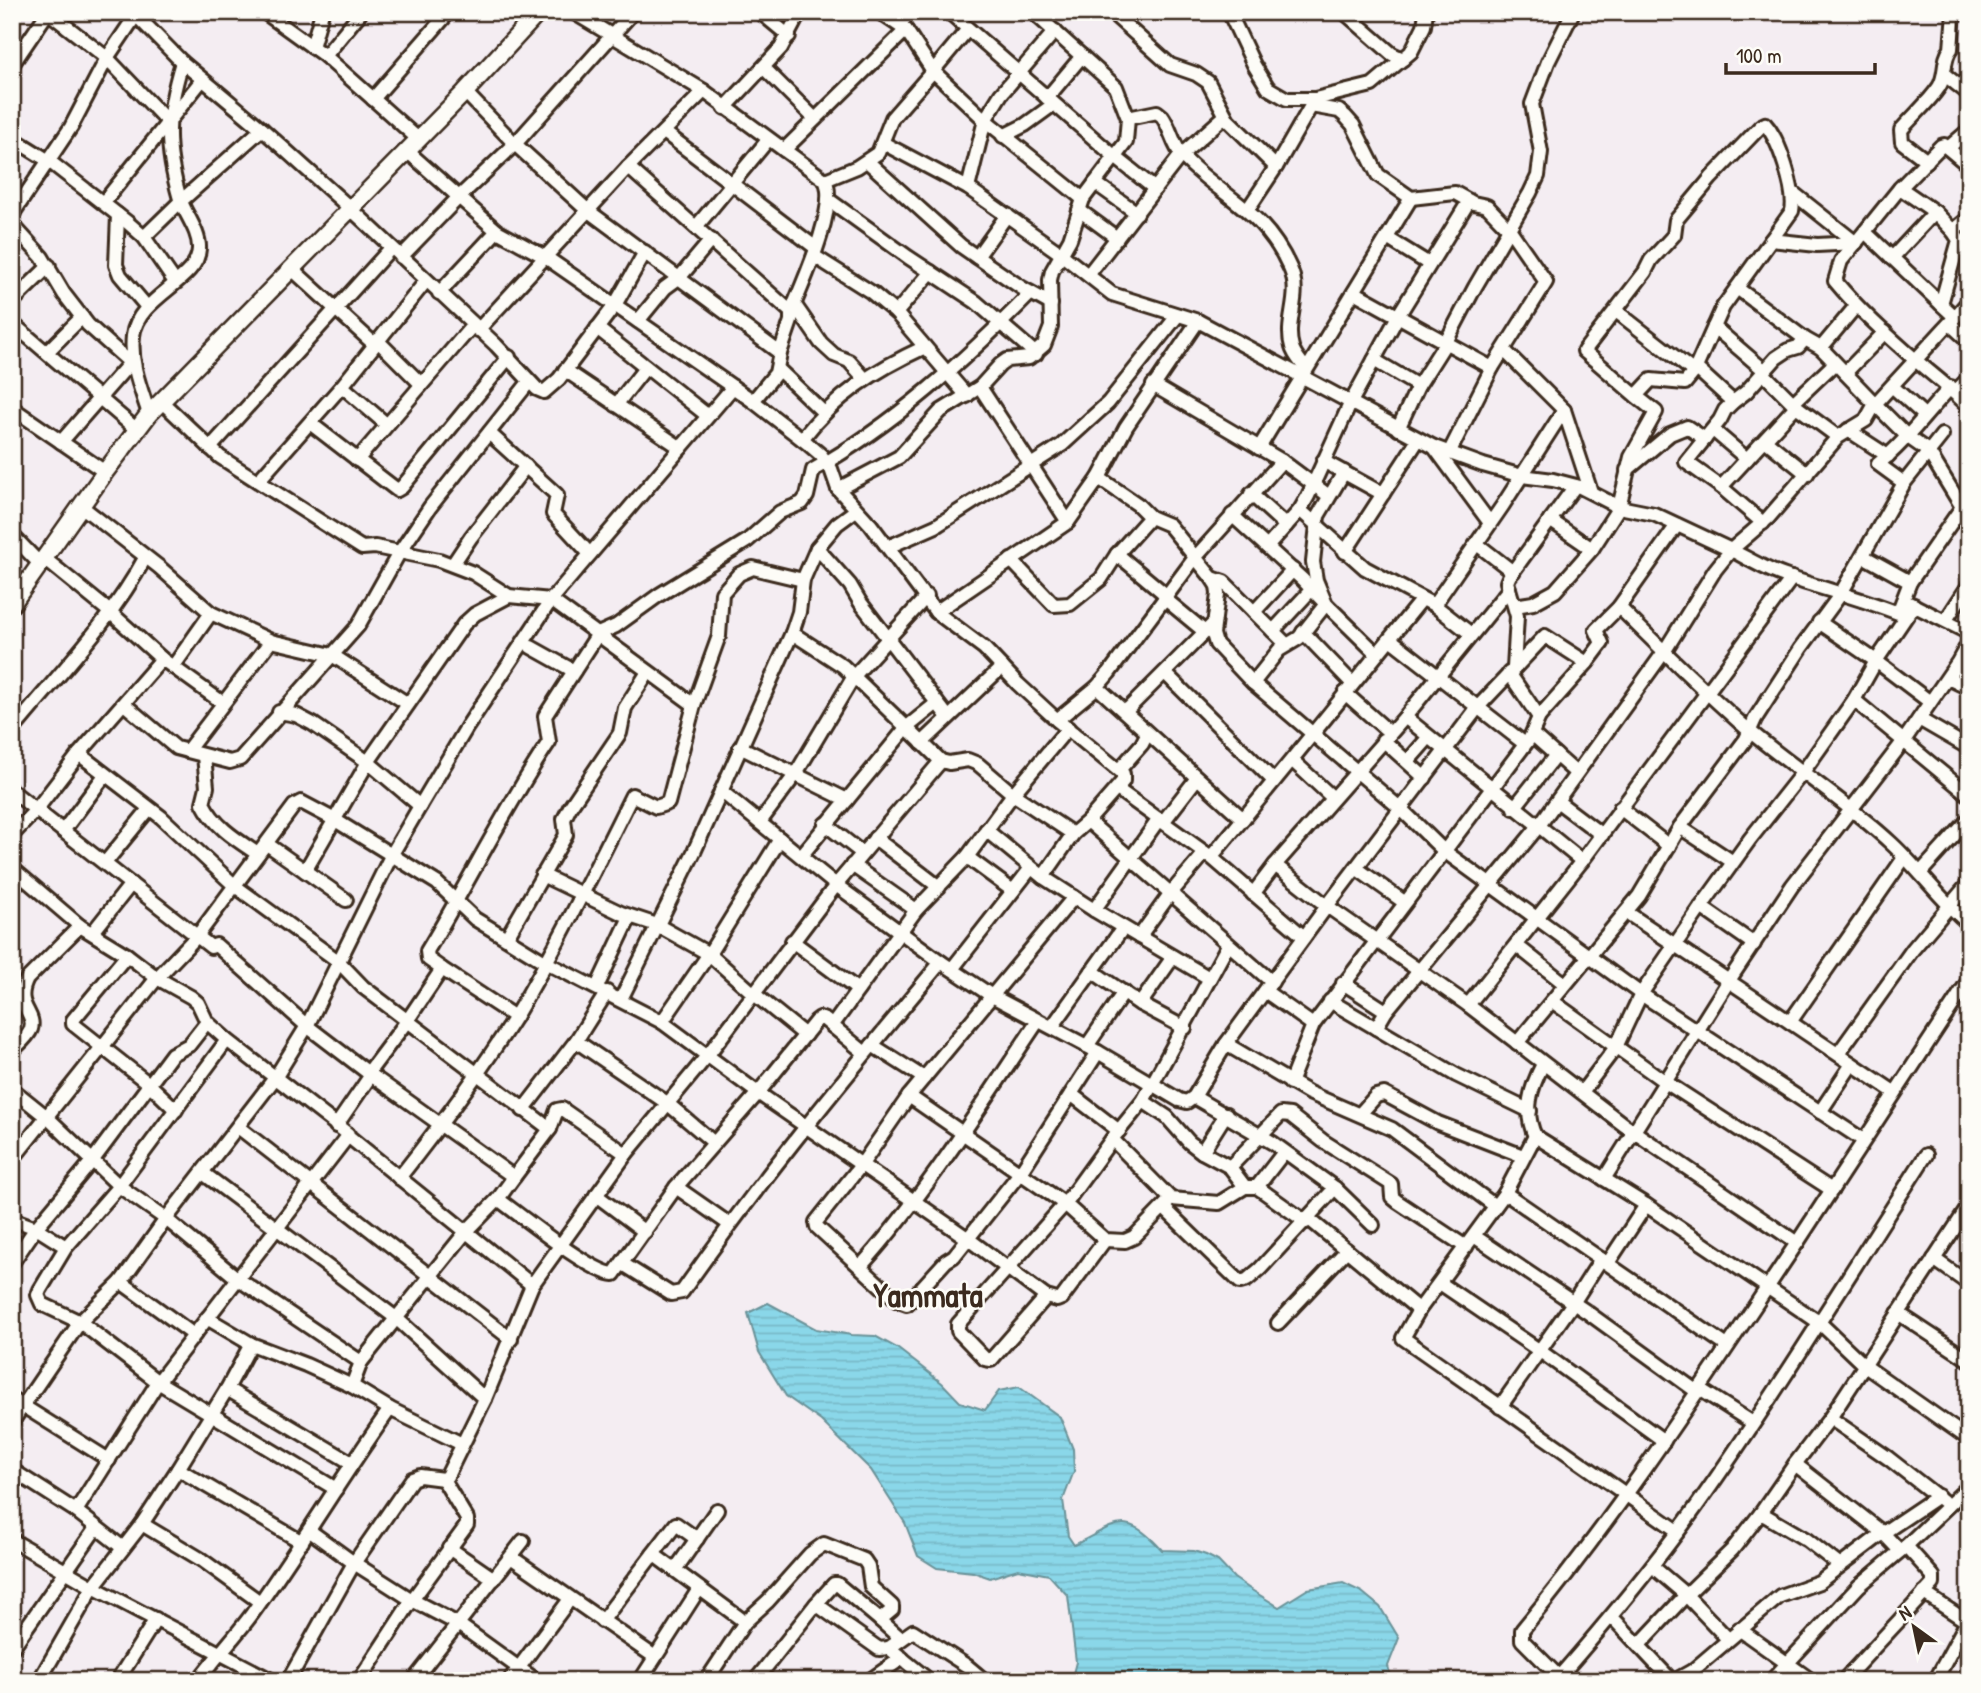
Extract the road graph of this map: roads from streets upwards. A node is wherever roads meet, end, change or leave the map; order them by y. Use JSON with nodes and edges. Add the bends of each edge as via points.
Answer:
{"nodes":[{"id":1,"x":48,"y":12,"type":"edge"},
{"id":2,"x":264,"y":12,"type":"edge"},
{"id":3,"x":322,"y":12,"type":"edge"},
{"id":4,"x":361,"y":12,"type":"edge"},
{"id":5,"x":431,"y":12,"type":"edge"},
{"id":6,"x":449,"y":12,"type":"edge"},
{"id":7,"x":573,"y":12,"type":"edge"},
{"id":8,"x":633,"y":12,"type":"edge"},
{"id":9,"x":760,"y":12,"type":"edge"},
{"id":10,"x":800,"y":12,"type":"edge"},
{"id":11,"x":879,"y":12,"type":"edge"},
{"id":12,"x":911,"y":12,"type":"edge"},
{"id":13,"x":949,"y":12,"type":"edge"},
{"id":14,"x":1033,"y":12,"type":"edge"},
{"id":15,"x":1111,"y":12,"type":"edge"},
{"id":16,"x":1229,"y":12,"type":"edge"},
{"id":17,"x":1344,"y":12,"type":"edge"},
{"id":18,"x":1426,"y":12,"type":"edge"},
{"id":19,"x":1573,"y":12,"type":"edge"},
{"id":20,"x":1954,"y":12,"type":"edge"},
{"id":21,"x":135,"y":13,"type":"edge"},
{"id":22,"x":537,"y":13,"type":"edge"},
{"id":23,"x":440,"y":23,"type":"junction"},
{"id":24,"x":903,"y":27,"type":"junction"},
{"id":25,"x":968,"y":29,"type":"junction"},
{"id":26,"x":1055,"y":31,"type":"junction"},
{"id":27,"x":789,"y":36,"type":"junction"},
{"id":28,"x":612,"y":37,"type":"junction"},
{"id":29,"x":312,"y":47,"type":"junction"},
{"id":30,"x":325,"y":56,"type":"junction"},
{"id":31,"x":1082,"y":57,"type":"junction"},
{"id":32,"x":107,"y":58,"type":"junction"},
{"id":33,"x":1403,"y":59,"type":"junction"},
{"id":34,"x":182,"y":62,"type":"junction"},
{"id":35,"x":12,"y":65,"type":"edge"},
{"id":36,"x":764,"y":68,"type":"junction"},
{"id":37,"x":933,"y":71,"type":"junction"},
{"id":38,"x":1018,"y":74,"type":"junction"},
{"id":39,"x":1945,"y":75,"type":"junction"},
{"id":40,"x":202,"y":80,"type":"junction"},
{"id":41,"x":704,"y":91,"type":"junction"},
{"id":42,"x":465,"y":92,"type":"junction"},
{"id":43,"x":1969,"y":94,"type":"edge"},
{"id":44,"x":373,"y":99,"type":"junction"},
{"id":45,"x":1050,"y":101,"type":"junction"},
{"id":46,"x":1313,"y":103,"type":"junction"},
{"id":47,"x":726,"y":108,"type":"junction"},
{"id":48,"x":1225,"y":116,"type":"junction"},
{"id":49,"x":1128,"y":117,"type":"junction"},
{"id":50,"x":815,"y":119,"type":"junction"},
{"id":51,"x":985,"y":120,"type":"junction"},
{"id":52,"x":167,"y":121,"type":"junction"},
{"id":53,"x":262,"y":129,"type":"junction"},
{"id":54,"x":1969,"y":130,"type":"edge"},
{"id":55,"x":664,"y":132,"type":"junction"},
{"id":56,"x":1003,"y":136,"type":"junction"},
{"id":57,"x":12,"y":138,"type":"edge"},
{"id":58,"x":768,"y":140,"type":"junction"},
{"id":59,"x":883,"y":143,"type":"junction"},
{"id":60,"x":412,"y":144,"type":"junction"},
{"id":61,"x":515,"y":144,"type":"junction"},
{"id":62,"x":1948,"y":148,"type":"junction"},
{"id":63,"x":784,"y":150,"type":"junction"},
{"id":64,"x":1181,"y":155,"type":"junction"},
{"id":65,"x":1114,"y":156,"type":"junction"},
{"id":66,"x":49,"y":160,"type":"junction"},
{"id":67,"x":867,"y":161,"type":"junction"},
{"id":68,"x":1927,"y":161,"type":"junction"},
{"id":69,"x":1969,"y":166,"type":"edge"},
{"id":70,"x":628,"y":167,"type":"junction"},
{"id":71,"x":1276,"y":167,"type":"junction"},
{"id":72,"x":825,"y":180,"type":"junction"},
{"id":73,"x":1094,"y":183,"type":"junction"},
{"id":74,"x":732,"y":184,"type":"junction"},
{"id":75,"x":968,"y":188,"type":"junction"},
{"id":76,"x":1900,"y":188,"type":"junction"},
{"id":77,"x":1155,"y":189,"type":"junction"},
{"id":78,"x":1792,"y":192,"type":"junction"},
{"id":79,"x":458,"y":197,"type":"junction"},
{"id":80,"x":1411,"y":198,"type":"junction"},
{"id":81,"x":829,"y":200,"type":"junction"},
{"id":82,"x":181,"y":201,"type":"junction"},
{"id":83,"x":1469,"y":201,"type":"junction"},
{"id":84,"x":103,"y":203,"type":"junction"},
{"id":85,"x":1081,"y":205,"type":"junction"},
{"id":86,"x":351,"y":209,"type":"junction"},
{"id":87,"x":1248,"y":209,"type":"junction"},
{"id":88,"x":587,"y":210,"type":"junction"},
{"id":89,"x":1136,"y":212,"type":"junction"},
{"id":90,"x":1936,"y":212,"type":"junction"},
{"id":91,"x":12,"y":215,"type":"edge"},
{"id":92,"x":118,"y":215,"type":"junction"},
{"id":93,"x":1007,"y":215,"type":"junction"},
{"id":94,"x":1969,"y":218,"type":"edge"},
{"id":95,"x":12,"y":224,"type":"edge"},
{"id":96,"x":696,"y":228,"type":"junction"},
{"id":97,"x":1510,"y":230,"type":"junction"},
{"id":98,"x":497,"y":231,"type":"junction"},
{"id":99,"x":1865,"y":232,"type":"junction"},
{"id":100,"x":144,"y":237,"type":"junction"},
{"id":101,"x":1117,"y":238,"type":"junction"},
{"id":102,"x":1387,"y":238,"type":"junction"},
{"id":103,"x":711,"y":240,"type":"junction"},
{"id":104,"x":1771,"y":240,"type":"junction"},
{"id":105,"x":1960,"y":240,"type":"edge"},
{"id":106,"x":1856,"y":243,"type":"junction"},
{"id":107,"x":396,"y":252,"type":"junction"},
{"id":108,"x":645,"y":252,"type":"junction"},
{"id":109,"x":815,"y":252,"type":"junction"},
{"id":110,"x":1061,"y":255,"type":"junction"},
{"id":111,"x":977,"y":257,"type":"junction"},
{"id":112,"x":547,"y":258,"type":"junction"},
{"id":113,"x":1892,"y":258,"type":"junction"},
{"id":114,"x":1429,"y":264,"type":"junction"},
{"id":115,"x":48,"y":266,"type":"junction"},
{"id":116,"x":291,"y":268,"type":"junction"},
{"id":117,"x":931,"y":272,"type":"junction"},
{"id":118,"x":1088,"y":275,"type":"junction"},
{"id":119,"x":680,"y":277,"type":"junction"},
{"id":120,"x":426,"y":281,"type":"junction"},
{"id":121,"x":175,"y":282,"type":"junction"},
{"id":122,"x":1737,"y":288,"type":"junction"},
{"id":123,"x":1354,"y":292,"type":"junction"},
{"id":124,"x":439,"y":293,"type":"junction"},
{"id":125,"x":1031,"y":293,"type":"junction"},
{"id":126,"x":1969,"y":301,"type":"edge"},
{"id":127,"x":12,"y":302,"type":"edge"},
{"id":128,"x":1051,"y":304,"type":"junction"},
{"id":129,"x":1941,"y":304,"type":"junction"},
{"id":130,"x":615,"y":305,"type":"junction"},
{"id":131,"x":1856,"y":306,"type":"junction"},
{"id":132,"x":147,"y":307,"type":"junction"},
{"id":133,"x":335,"y":308,"type":"junction"},
{"id":134,"x":792,"y":308,"type":"junction"},
{"id":135,"x":1616,"y":311,"type":"junction"},
{"id":136,"x":896,"y":313,"type":"junction"},
{"id":137,"x":1178,"y":315,"type":"junction"},
{"id":138,"x":1398,"y":316,"type":"junction"},
{"id":139,"x":82,"y":317,"type":"junction"},
{"id":140,"x":638,"y":321,"type":"junction"},
{"id":141,"x":1198,"y":321,"type":"junction"},
{"id":142,"x":1953,"y":321,"type":"junction"},
{"id":143,"x":12,"y":323,"type":"edge"},
{"id":144,"x":1001,"y":324,"type":"junction"},
{"id":145,"x":475,"y":327,"type":"junction"},
{"id":146,"x":1714,"y":327,"type":"junction"},
{"id":147,"x":597,"y":328,"type":"junction"},
{"id":148,"x":1885,"y":332,"type":"junction"},
{"id":149,"x":1805,"y":339,"type":"junction"},
{"id":150,"x":1969,"y":341,"type":"edge"},
{"id":151,"x":375,"y":342,"type":"junction"},
{"id":152,"x":1446,"y":342,"type":"junction"},
{"id":153,"x":925,"y":347,"type":"junction"},
{"id":154,"x":1821,"y":348,"type":"junction"},
{"id":155,"x":1504,"y":349,"type":"junction"},
{"id":156,"x":47,"y":352,"type":"junction"},
{"id":157,"x":780,"y":353,"type":"junction"},
{"id":158,"x":1037,"y":354,"type":"junction"},
{"id":159,"x":509,"y":357,"type":"junction"},
{"id":160,"x":1914,"y":359,"type":"junction"},
{"id":161,"x":1374,"y":360,"type":"junction"},
{"id":162,"x":1835,"y":363,"type":"junction"},
{"id":163,"x":132,"y":364,"type":"junction"},
{"id":164,"x":646,"y":367,"type":"junction"},
{"id":165,"x":1492,"y":368,"type":"junction"},
{"id":166,"x":778,"y":369,"type":"junction"},
{"id":167,"x":565,"y":370,"type":"junction"},
{"id":168,"x":1695,"y":370,"type":"junction"},
{"id":169,"x":1764,"y":372,"type":"junction"},
{"id":170,"x":947,"y":373,"type":"junction"},
{"id":171,"x":1304,"y":373,"type":"junction"},
{"id":172,"x":1845,"y":373,"type":"junction"},
{"id":173,"x":1969,"y":378,"type":"edge"},
{"id":174,"x":865,"y":379,"type":"junction"},
{"id":175,"x":529,"y":382,"type":"junction"},
{"id":176,"x":421,"y":384,"type":"junction"},
{"id":177,"x":1153,"y":385,"type":"junction"},
{"id":178,"x":342,"y":386,"type":"junction"},
{"id":179,"x":1418,"y":386,"type":"junction"},
{"id":180,"x":1892,"y":386,"type":"junction"},
{"id":181,"x":733,"y":387,"type":"junction"},
{"id":182,"x":980,"y":387,"type":"junction"},
{"id":183,"x":1953,"y":390,"type":"junction"},
{"id":184,"x":967,"y":396,"type":"junction"},
{"id":185,"x":1636,"y":396,"type":"junction"},
{"id":186,"x":100,"y":399,"type":"junction"},
{"id":187,"x":161,"y":401,"type":"junction"},
{"id":188,"x":753,"y":401,"type":"junction"},
{"id":189,"x":1733,"y":402,"type":"junction"},
{"id":190,"x":1350,"y":404,"type":"junction"},
{"id":191,"x":1875,"y":404,"type":"junction"},
{"id":192,"x":616,"y":405,"type":"junction"},
{"id":193,"x":1795,"y":405,"type":"junction"},
{"id":194,"x":1969,"y":407,"type":"edge"},
{"id":195,"x":12,"y":408,"type":"edge"},
{"id":196,"x":1564,"y":410,"type":"junction"},
{"id":197,"x":822,"y":412,"type":"junction"},
{"id":198,"x":149,"y":414,"type":"junction"},
{"id":199,"x":1924,"y":415,"type":"junction"},
{"id":200,"x":708,"y":416,"type":"junction"},
{"id":201,"x":310,"y":423,"type":"junction"},
{"id":202,"x":386,"y":424,"type":"junction"},
{"id":203,"x":1398,"y":429,"type":"junction"},
{"id":204,"x":137,"y":430,"type":"junction"},
{"id":205,"x":489,"y":433,"type":"junction"},
{"id":206,"x":1843,"y":433,"type":"junction"},
{"id":207,"x":1709,"y":434,"type":"junction"},
{"id":208,"x":1941,"y":435,"type":"dead end"},
{"id":209,"x":1909,"y":437,"type":"junction"},
{"id":210,"x":802,"y":439,"type":"junction"},
{"id":211,"x":1418,"y":440,"type":"junction"},
{"id":212,"x":1765,"y":440,"type":"junction"},
{"id":213,"x":61,"y":442,"type":"junction"},
{"id":214,"x":1434,"y":447,"type":"junction"},
{"id":215,"x":209,"y":448,"type":"junction"},
{"id":216,"x":681,"y":448,"type":"junction"},
{"id":217,"x":1259,"y":448,"type":"junction"},
{"id":218,"x":1927,"y":451,"type":"junction"},
{"id":219,"x":1449,"y":453,"type":"junction"},
{"id":220,"x":1888,"y":456,"type":"junction"},
{"id":221,"x":1747,"y":459,"type":"junction"},
{"id":222,"x":357,"y":460,"type":"junction"},
{"id":223,"x":1282,"y":461,"type":"junction"},
{"id":224,"x":1323,"y":461,"type":"junction"},
{"id":225,"x":826,"y":462,"type":"junction"},
{"id":226,"x":526,"y":466,"type":"junction"},
{"id":227,"x":1031,"y":466,"type":"junction"},
{"id":228,"x":1627,"y":470,"type":"junction"},
{"id":229,"x":105,"y":472,"type":"junction"},
{"id":230,"x":1344,"y":472,"type":"junction"},
{"id":231,"x":1807,"y":474,"type":"junction"},
{"id":232,"x":1522,"y":476,"type":"junction"},
{"id":233,"x":1099,"y":478,"type":"junction"},
{"id":234,"x":259,"y":481,"type":"junction"},
{"id":235,"x":1904,"y":483,"type":"junction"},
{"id":236,"x":1312,"y":485,"type":"junction"},
{"id":237,"x":1575,"y":486,"type":"junction"},
{"id":238,"x":1721,"y":487,"type":"junction"},
{"id":239,"x":838,"y":489,"type":"junction"},
{"id":240,"x":1591,"y":492,"type":"junction"},
{"id":241,"x":1251,"y":494,"type":"junction"},
{"id":242,"x":1383,"y":494,"type":"junction"},
{"id":243,"x":1329,"y":496,"type":"junction"},
{"id":244,"x":81,"y":506,"type":"junction"},
{"id":245,"x":1619,"y":506,"type":"junction"},
{"id":246,"x":856,"y":510,"type":"junction"},
{"id":247,"x":1300,"y":510,"type":"junction"},
{"id":248,"x":1232,"y":515,"type":"junction"},
{"id":249,"x":1150,"y":517,"type":"junction"},
{"id":250,"x":1550,"y":520,"type":"junction"},
{"id":251,"x":1068,"y":522,"type":"junction"},
{"id":252,"x":1490,"y":523,"type":"junction"},
{"id":253,"x":1763,"y":523,"type":"junction"},
{"id":254,"x":1316,"y":525,"type":"junction"},
{"id":255,"x":1677,"y":525,"type":"junction"},
{"id":256,"x":1286,"y":526,"type":"junction"},
{"id":257,"x":12,"y":535,"type":"edge"},
{"id":258,"x":1476,"y":544,"type":"junction"},
{"id":259,"x":888,"y":547,"type":"junction"},
{"id":260,"x":1267,"y":547,"type":"junction"},
{"id":261,"x":817,"y":548,"type":"junction"},
{"id":262,"x":1592,"y":549,"type":"junction"},
{"id":263,"x":1731,"y":550,"type":"junction"},
{"id":264,"x":1345,"y":552,"type":"junction"},
{"id":265,"x":399,"y":553,"type":"junction"},
{"id":266,"x":590,"y":554,"type":"junction"},
{"id":267,"x":1117,"y":554,"type":"junction"},
{"id":268,"x":1863,"y":556,"type":"junction"},
{"id":269,"x":145,"y":558,"type":"junction"},
{"id":270,"x":1194,"y":559,"type":"junction"},
{"id":271,"x":1011,"y":560,"type":"junction"},
{"id":272,"x":43,"y":562,"type":"junction"},
{"id":273,"x":453,"y":564,"type":"junction"},
{"id":274,"x":1293,"y":570,"type":"junction"},
{"id":275,"x":1513,"y":572,"type":"junction"},
{"id":276,"x":1212,"y":578,"type":"junction"},
{"id":277,"x":1792,"y":578,"type":"junction"},
{"id":278,"x":803,"y":580,"type":"junction"},
{"id":279,"x":1910,"y":582,"type":"junction"},
{"id":280,"x":1969,"y":585,"type":"edge"},
{"id":281,"x":1312,"y":589,"type":"junction"},
{"id":282,"x":1509,"y":589,"type":"junction"},
{"id":283,"x":1840,"y":595,"type":"junction"},
{"id":284,"x":509,"y":596,"type":"junction"},
{"id":285,"x":927,"y":596,"type":"junction"},
{"id":286,"x":1165,"y":596,"type":"junction"},
{"id":287,"x":1422,"y":599,"type":"junction"},
{"id":288,"x":551,"y":600,"type":"junction"},
{"id":289,"x":1908,"y":603,"type":"junction"},
{"id":290,"x":12,"y":604,"type":"edge"},
{"id":291,"x":1326,"y":604,"type":"junction"},
{"id":292,"x":1434,"y":605,"type":"junction"},
{"id":293,"x":1515,"y":606,"type":"junction"},
{"id":294,"x":1619,"y":607,"type":"junction"},
{"id":295,"x":110,"y":612,"type":"junction"},
{"id":296,"x":936,"y":612,"type":"junction"},
{"id":297,"x":1254,"y":612,"type":"junction"},
{"id":298,"x":211,"y":613,"type":"junction"},
{"id":299,"x":1946,"y":620,"type":"junction"},
{"id":300,"x":1819,"y":622,"type":"junction"},
{"id":301,"x":1209,"y":628,"type":"junction"},
{"id":302,"x":1273,"y":631,"type":"junction"},
{"id":303,"x":1303,"y":632,"type":"junction"},
{"id":304,"x":1969,"y":633,"type":"edge"},
{"id":305,"x":598,"y":634,"type":"junction"},
{"id":306,"x":792,"y":634,"type":"junction"},
{"id":307,"x":1471,"y":634,"type":"junction"},
{"id":308,"x":889,"y":638,"type":"junction"},
{"id":309,"x":1390,"y":639,"type":"junction"},
{"id":310,"x":271,"y":641,"type":"junction"},
{"id":311,"x":1969,"y":642,"type":"edge"},
{"id":312,"x":1286,"y":644,"type":"junction"},
{"id":313,"x":531,"y":647,"type":"dead end"},
{"id":314,"x":1664,"y":652,"type":"junction"},
{"id":315,"x":332,"y":654,"type":"junction"},
{"id":316,"x":1377,"y":654,"type":"junction"},
{"id":317,"x":1877,"y":661,"type":"junction"},
{"id":318,"x":168,"y":663,"type":"junction"},
{"id":319,"x":1587,"y":663,"type":"junction"},
{"id":320,"x":1002,"y":667,"type":"junction"},
{"id":321,"x":1511,"y":670,"type":"junction"},
{"id":322,"x":574,"y":671,"type":"junction"},
{"id":323,"x":648,"y":672,"type":"junction"},
{"id":324,"x":1165,"y":673,"type":"junction"},
{"id":325,"x":1437,"y":675,"type":"junction"},
{"id":326,"x":854,"y":676,"type":"junction"},
{"id":327,"x":1948,"y":678,"type":"junction"},
{"id":328,"x":1253,"y":684,"type":"junction"},
{"id":329,"x":1097,"y":687,"type":"junction"},
{"id":330,"x":1348,"y":688,"type":"junction"},
{"id":331,"x":1969,"y":688,"type":"edge"},
{"id":332,"x":1707,"y":692,"type":"junction"},
{"id":333,"x":1854,"y":701,"type":"junction"},
{"id":334,"x":1930,"y":702,"type":"junction"},
{"id":335,"x":223,"y":703,"type":"junction"},
{"id":336,"x":937,"y":703,"type":"junction"},
{"id":337,"x":124,"y":704,"type":"junction"},
{"id":338,"x":408,"y":704,"type":"junction"},
{"id":339,"x":694,"y":705,"type":"junction"},
{"id":340,"x":1478,"y":707,"type":"junction"},
{"id":341,"x":279,"y":712,"type":"junction"},
{"id":342,"x":1125,"y":712,"type":"junction"},
{"id":343,"x":948,"y":717,"type":"junction"},
{"id":344,"x":1405,"y":717,"type":"junction"},
{"id":345,"x":1539,"y":717,"type":"junction"},
{"id":346,"x":1919,"y":719,"type":"junction"},
{"id":347,"x":1063,"y":724,"type":"junction"},
{"id":348,"x":906,"y":728,"type":"junction"},
{"id":349,"x":1749,"y":730,"type":"junction"},
{"id":350,"x":12,"y":731,"type":"edge"},
{"id":351,"x":1147,"y":734,"type":"junction"},
{"id":352,"x":1313,"y":734,"type":"junction"},
{"id":353,"x":1387,"y":736,"type":"junction"},
{"id":354,"x":1429,"y":737,"type":"junction"},
{"id":355,"x":1528,"y":739,"type":"junction"},
{"id":356,"x":1902,"y":742,"type":"junction"},
{"id":357,"x":922,"y":743,"type":"junction"},
{"id":358,"x":740,"y":747,"type":"junction"},
{"id":359,"x":1969,"y":748,"type":"edge"},
{"id":360,"x":187,"y":751,"type":"junction"},
{"id":361,"x":1446,"y":751,"type":"junction"},
{"id":362,"x":79,"y":754,"type":"junction"},
{"id":363,"x":1556,"y":755,"type":"junction"},
{"id":364,"x":204,"y":756,"type":"junction"},
{"id":365,"x":941,"y":761,"type":"junction"},
{"id":366,"x":1293,"y":761,"type":"junction"},
{"id":367,"x":1408,"y":761,"type":"junction"},
{"id":368,"x":368,"y":762,"type":"junction"},
{"id":369,"x":1119,"y":770,"type":"junction"},
{"id":370,"x":1356,"y":772,"type":"junction"},
{"id":371,"x":1803,"y":772,"type":"junction"},
{"id":372,"x":1576,"y":773,"type":"junction"},
{"id":373,"x":105,"y":775,"type":"junction"},
{"id":374,"x":795,"y":775,"type":"junction"},
{"id":375,"x":1197,"y":778,"type":"junction"},
{"id":376,"x":1425,"y":778,"type":"junction"},
{"id":377,"x":1274,"y":781,"type":"junction"},
{"id":378,"x":1117,"y":789,"type":"junction"},
{"id":379,"x":1491,"y":789,"type":"junction"},
{"id":380,"x":12,"y":791,"type":"edge"},
{"id":381,"x":721,"y":791,"type":"junction"},
{"id":382,"x":1013,"y":794,"type":"junction"},
{"id":383,"x":1969,"y":795,"type":"edge"},
{"id":384,"x":1334,"y":798,"type":"junction"},
{"id":385,"x":846,"y":800,"type":"junction"},
{"id":386,"x":1557,"y":801,"type":"junction"},
{"id":387,"x":419,"y":806,"type":"junction"},
{"id":388,"x":1514,"y":808,"type":"junction"},
{"id":389,"x":1620,"y":808,"type":"junction"},
{"id":390,"x":149,"y":809,"type":"junction"},
{"id":391,"x":1401,"y":809,"type":"junction"},
{"id":392,"x":1851,"y":809,"type":"junction"},
{"id":393,"x":36,"y":810,"type":"junction"},
{"id":394,"x":1242,"y":819,"type":"junction"},
{"id":395,"x":1969,"y":819,"type":"edge"},
{"id":396,"x":334,"y":820,"type":"junction"},
{"id":397,"x":1161,"y":820,"type":"junction"},
{"id":398,"x":1088,"y":821,"type":"junction"},
{"id":399,"x":760,"y":822,"type":"junction"},
{"id":400,"x":825,"y":824,"type":"junction"},
{"id":401,"x":1538,"y":827,"type":"junction"},
{"id":402,"x":1680,"y":827,"type":"junction"},
{"id":403,"x":986,"y":830,"type":"junction"},
{"id":404,"x":63,"y":831,"type":"junction"},
{"id":405,"x":1073,"y":834,"type":"junction"},
{"id":406,"x":12,"y":835,"type":"edge"},
{"id":407,"x":1602,"y":835,"type":"junction"},
{"id":408,"x":875,"y":838,"type":"junction"},
{"id":409,"x":780,"y":839,"type":"junction"},
{"id":410,"x":1669,"y":846,"type":"junction"},
{"id":411,"x":263,"y":849,"type":"junction"},
{"id":412,"x":1444,"y":850,"type":"junction"},
{"id":413,"x":862,"y":853,"type":"junction"},
{"id":414,"x":392,"y":854,"type":"junction"},
{"id":415,"x":1208,"y":855,"type":"junction"},
{"id":416,"x":801,"y":856,"type":"junction"},
{"id":417,"x":967,"y":857,"type":"junction"},
{"id":418,"x":1904,"y":858,"type":"junction"},
{"id":419,"x":1131,"y":859,"type":"junction"},
{"id":420,"x":1582,"y":861,"type":"junction"},
{"id":421,"x":1733,"y":862,"type":"junction"},
{"id":422,"x":105,"y":863,"type":"junction"},
{"id":423,"x":852,"y":865,"type":"junction"},
{"id":424,"x":1275,"y":865,"type":"junction"},
{"id":425,"x":12,"y":868,"type":"edge"},
{"id":426,"x":1031,"y":868,"type":"junction"},
{"id":427,"x":1356,"y":869,"type":"junction"},
{"id":428,"x":305,"y":871,"type":"junction"},
{"id":429,"x":1922,"y":872,"type":"junction"},
{"id":430,"x":542,"y":875,"type":"junction"},
{"id":431,"x":1044,"y":877,"type":"junction"},
{"id":432,"x":1969,"y":883,"type":"edge"},
{"id":433,"x":131,"y":884,"type":"junction"},
{"id":434,"x":835,"y":885,"type":"junction"},
{"id":435,"x":1489,"y":885,"type":"junction"},
{"id":436,"x":235,"y":886,"type":"junction"},
{"id":437,"x":939,"y":887,"type":"junction"},
{"id":438,"x":1013,"y":891,"type":"junction"},
{"id":439,"x":1170,"y":894,"type":"junction"},
{"id":440,"x":1253,"y":894,"type":"junction"},
{"id":441,"x":581,"y":895,"type":"junction"},
{"id":442,"x":1074,"y":897,"type":"junction"},
{"id":443,"x":346,"y":900,"type":"dead end"},
{"id":444,"x":456,"y":902,"type":"junction"},
{"id":445,"x":1405,"y":902,"type":"junction"},
{"id":446,"x":1327,"y":906,"type":"junction"},
{"id":447,"x":1701,"y":906,"type":"junction"},
{"id":448,"x":1948,"y":906,"type":"junction"},
{"id":449,"x":1094,"y":910,"type":"junction"},
{"id":450,"x":916,"y":911,"type":"junction"},
{"id":451,"x":1626,"y":912,"type":"junction"},
{"id":452,"x":630,"y":916,"type":"junction"},
{"id":453,"x":1537,"y":917,"type":"junction"},
{"id":454,"x":1969,"y":924,"type":"edge"},
{"id":455,"x":657,"y":925,"type":"junction"},
{"id":456,"x":80,"y":926,"type":"junction"},
{"id":457,"x":1123,"y":928,"type":"junction"},
{"id":458,"x":93,"y":932,"type":"junction"},
{"id":459,"x":900,"y":932,"type":"junction"},
{"id":460,"x":198,"y":935,"type":"junction"},
{"id":461,"x":506,"y":937,"type":"junction"},
{"id":462,"x":1139,"y":937,"type":"junction"},
{"id":463,"x":1304,"y":937,"type":"junction"},
{"id":464,"x":1376,"y":939,"type":"junction"},
{"id":465,"x":792,"y":941,"type":"junction"},
{"id":466,"x":1754,"y":944,"type":"junction"},
{"id":467,"x":1228,"y":945,"type":"junction"},
{"id":468,"x":1516,"y":945,"type":"junction"},
{"id":469,"x":1674,"y":946,"type":"junction"},
{"id":470,"x":709,"y":954,"type":"junction"},
{"id":471,"x":127,"y":955,"type":"junction"},
{"id":472,"x":1588,"y":956,"type":"junction"},
{"id":473,"x":1173,"y":957,"type":"junction"},
{"id":474,"x":338,"y":961,"type":"junction"},
{"id":475,"x":545,"y":962,"type":"junction"},
{"id":476,"x":946,"y":965,"type":"junction"},
{"id":477,"x":442,"y":969,"type":"junction"},
{"id":478,"x":1420,"y":970,"type":"junction"},
{"id":479,"x":1092,"y":971,"type":"junction"},
{"id":480,"x":158,"y":978,"type":"junction"},
{"id":481,"x":1209,"y":978,"type":"junction"},
{"id":482,"x":1969,"y":980,"type":"edge"},
{"id":483,"x":1728,"y":982,"type":"junction"},
{"id":484,"x":1343,"y":983,"type":"junction"},
{"id":485,"x":1565,"y":984,"type":"junction"},
{"id":486,"x":1268,"y":986,"type":"junction"},
{"id":487,"x":602,"y":989,"type":"junction"},
{"id":488,"x":858,"y":990,"type":"junction"},
{"id":489,"x":1124,"y":992,"type":"junction"},
{"id":490,"x":17,"y":993,"type":"edge"},
{"id":491,"x":752,"y":993,"type":"junction"},
{"id":492,"x":1641,"y":994,"type":"junction"},
{"id":493,"x":992,"y":996,"type":"junction"},
{"id":494,"x":621,"y":999,"type":"junction"},
{"id":495,"x":1330,"y":1001,"type":"junction"},
{"id":496,"x":1552,"y":1001,"type":"junction"},
{"id":497,"x":1140,"y":1004,"type":"junction"},
{"id":498,"x":1468,"y":1005,"type":"junction"},
{"id":499,"x":1386,"y":1011,"type":"junction"},
{"id":500,"x":514,"y":1017,"type":"junction"},
{"id":501,"x":407,"y":1021,"type":"junction"},
{"id":502,"x":1038,"y":1021,"type":"junction"},
{"id":503,"x":207,"y":1022,"type":"junction"},
{"id":504,"x":662,"y":1022,"type":"junction"},
{"id":505,"x":1790,"y":1022,"type":"junction"},
{"id":506,"x":1313,"y":1025,"type":"junction"},
{"id":507,"x":307,"y":1026,"type":"junction"},
{"id":508,"x":832,"y":1026,"type":"junction"},
{"id":509,"x":1052,"y":1027,"type":"junction"},
{"id":510,"x":1185,"y":1028,"type":"junction"},
{"id":511,"x":1376,"y":1028,"type":"junction"},
{"id":512,"x":1697,"y":1032,"type":"junction"},
{"id":513,"x":805,"y":1035,"type":"junction"},
{"id":514,"x":227,"y":1040,"type":"junction"},
{"id":515,"x":576,"y":1041,"type":"junction"},
{"id":516,"x":1517,"y":1043,"type":"junction"},
{"id":517,"x":1226,"y":1044,"type":"junction"},
{"id":518,"x":1616,"y":1047,"type":"junction"},
{"id":519,"x":102,"y":1048,"type":"junction"},
{"id":520,"x":869,"y":1049,"type":"junction"},
{"id":521,"x":1093,"y":1049,"type":"junction"},
{"id":522,"x":12,"y":1051,"type":"edge"},
{"id":523,"x":1838,"y":1055,"type":"junction"},
{"id":524,"x":707,"y":1056,"type":"junction"},
{"id":525,"x":1543,"y":1064,"type":"junction"},
{"id":526,"x":1852,"y":1064,"type":"junction"},
{"id":527,"x":370,"y":1074,"type":"junction"},
{"id":528,"x":476,"y":1074,"type":"junction"},
{"id":529,"x":275,"y":1078,"type":"junction"},
{"id":530,"x":924,"y":1078,"type":"junction"},
{"id":531,"x":1664,"y":1082,"type":"junction"},
{"id":532,"x":1290,"y":1083,"type":"junction"},
{"id":533,"x":149,"y":1084,"type":"junction"},
{"id":534,"x":1153,"y":1084,"type":"junction"},
{"id":535,"x":12,"y":1089,"type":"edge"},
{"id":536,"x":1582,"y":1092,"type":"junction"},
{"id":537,"x":1894,"y":1092,"type":"junction"},
{"id":538,"x":758,"y":1093,"type":"junction"},
{"id":539,"x":1071,"y":1094,"type":"junction"},
{"id":540,"x":909,"y":1096,"type":"junction"},
{"id":541,"x":1194,"y":1097,"type":"junction"},
{"id":542,"x":1143,"y":1101,"type":"junction"},
{"id":543,"x":667,"y":1103,"type":"junction"},
{"id":544,"x":176,"y":1110,"type":"junction"},
{"id":545,"x":523,"y":1110,"type":"junction"},
{"id":546,"x":1530,"y":1111,"type":"junction"},
{"id":547,"x":1820,"y":1112,"type":"junction"},
{"id":548,"x":1226,"y":1114,"type":"junction"},
{"id":549,"x":1360,"y":1114,"type":"junction"},
{"id":550,"x":48,"y":1118,"type":"junction"},
{"id":551,"x":441,"y":1125,"type":"junction"},
{"id":552,"x":805,"y":1125,"type":"junction"},
{"id":553,"x":336,"y":1126,"type":"junction"},
{"id":554,"x":238,"y":1127,"type":"junction"},
{"id":555,"x":550,"y":1129,"type":"junction"},
{"id":556,"x":1633,"y":1131,"type":"junction"},
{"id":557,"x":963,"y":1133,"type":"junction"},
{"id":558,"x":1116,"y":1135,"type":"junction"},
{"id":559,"x":348,"y":1136,"type":"junction"},
{"id":560,"x":1262,"y":1136,"type":"junction"},
{"id":561,"x":1535,"y":1136,"type":"junction"},
{"id":562,"x":1863,"y":1140,"type":"junction"},
{"id":563,"x":713,"y":1142,"type":"junction"},
{"id":564,"x":1202,"y":1152,"type":"junction"},
{"id":565,"x":1284,"y":1152,"type":"junction"},
{"id":566,"x":626,"y":1154,"type":"junction"},
{"id":567,"x":1926,"y":1155,"type":"dead end"},
{"id":568,"x":1523,"y":1156,"type":"junction"},
{"id":569,"x":12,"y":1160,"type":"edge"},
{"id":570,"x":93,"y":1160,"type":"junction"},
{"id":571,"x":862,"y":1164,"type":"junction"},
{"id":572,"x":1230,"y":1167,"type":"junction"},
{"id":573,"x":203,"y":1173,"type":"junction"},
{"id":574,"x":1020,"y":1173,"type":"junction"},
{"id":575,"x":514,"y":1177,"type":"junction"},
{"id":576,"x":399,"y":1178,"type":"junction"},
{"id":577,"x":1604,"y":1179,"type":"junction"},
{"id":578,"x":312,"y":1183,"type":"junction"},
{"id":579,"x":119,"y":1186,"type":"junction"},
{"id":580,"x":676,"y":1187,"type":"junction"},
{"id":581,"x":1251,"y":1187,"type":"junction"},
{"id":582,"x":1335,"y":1188,"type":"junction"},
{"id":583,"x":1832,"y":1190,"type":"junction"},
{"id":584,"x":1504,"y":1193,"type":"junction"},
{"id":585,"x":596,"y":1195,"type":"junction"},
{"id":586,"x":498,"y":1199,"type":"junction"},
{"id":587,"x":913,"y":1201,"type":"junction"},
{"id":588,"x":1168,"y":1203,"type":"junction"},
{"id":589,"x":1065,"y":1205,"type":"junction"},
{"id":590,"x":1646,"y":1205,"type":"junction"},
{"id":591,"x":1496,"y":1206,"type":"junction"},
{"id":592,"x":1968,"y":1207,"type":"edge"},
{"id":593,"x":12,"y":1219,"type":"edge"},
{"id":594,"x":166,"y":1219,"type":"junction"},
{"id":595,"x":1307,"y":1221,"type":"junction"},
{"id":596,"x":729,"y":1224,"type":"junction"},
{"id":597,"x":1373,"y":1226,"type":"dead end"},
{"id":598,"x":36,"y":1228,"type":"junction"},
{"id":599,"x":276,"y":1229,"type":"junction"},
{"id":600,"x":645,"y":1232,"type":"junction"},
{"id":601,"x":465,"y":1233,"type":"junction"},
{"id":602,"x":1474,"y":1236,"type":"junction"},
{"id":603,"x":967,"y":1238,"type":"junction"},
{"id":604,"x":1105,"y":1240,"type":"junction"},
{"id":605,"x":1797,"y":1243,"type":"junction"},
{"id":606,"x":559,"y":1245,"type":"junction"},
{"id":607,"x":66,"y":1247,"type":"junction"},
{"id":608,"x":1466,"y":1247,"type":"junction"},
{"id":609,"x":1347,"y":1250,"type":"junction"},
{"id":610,"x":1934,"y":1259,"type":"junction"},
{"id":611,"x":1604,"y":1261,"type":"junction"},
{"id":612,"x":12,"y":1263,"type":"edge"},
{"id":613,"x":623,"y":1264,"type":"junction"},
{"id":614,"x":861,"y":1266,"type":"junction"},
{"id":615,"x":1009,"y":1270,"type":"junction"},
{"id":616,"x":430,"y":1278,"type":"junction"},
{"id":617,"x":238,"y":1279,"type":"junction"},
{"id":618,"x":121,"y":1282,"type":"junction"},
{"id":619,"x":1440,"y":1283,"type":"junction"},
{"id":620,"x":1969,"y":1283,"type":"edge"},
{"id":621,"x":533,"y":1285,"type":"junction"},
{"id":622,"x":1768,"y":1287,"type":"junction"},
{"id":623,"x":1046,"y":1297,"type":"junction"},
{"id":624,"x":1573,"y":1303,"type":"junction"},
{"id":625,"x":1419,"y":1310,"type":"junction"},
{"id":626,"x":1898,"y":1313,"type":"junction"},
{"id":627,"x":207,"y":1318,"type":"junction"},
{"id":628,"x":396,"y":1318,"type":"junction"},
{"id":629,"x":80,"y":1322,"type":"junction"},
{"id":630,"x":1278,"y":1323,"type":"dead end"},
{"id":631,"x":1820,"y":1323,"type":"junction"},
{"id":632,"x":194,"y":1335,"type":"junction"},
{"id":633,"x":511,"y":1339,"type":"junction"},
{"id":634,"x":251,"y":1344,"type":"junction"},
{"id":635,"x":1727,"y":1346,"type":"junction"},
{"id":636,"x":1540,"y":1351,"type":"junction"},
{"id":637,"x":1969,"y":1360,"type":"edge"},
{"id":638,"x":361,"y":1362,"type":"junction"},
{"id":639,"x":1865,"y":1367,"type":"junction"},
{"id":640,"x":158,"y":1382,"type":"junction"},
{"id":641,"x":352,"y":1387,"type":"junction"},
{"id":642,"x":228,"y":1389,"type":"junction"},
{"id":643,"x":1697,"y":1389,"type":"junction"},
{"id":644,"x":485,"y":1399,"type":"junction"},
{"id":645,"x":18,"y":1403,"type":"edge"},
{"id":646,"x":1500,"y":1407,"type":"junction"},
{"id":647,"x":390,"y":1409,"type":"junction"},
{"id":648,"x":211,"y":1415,"type":"junction"},
{"id":649,"x":1830,"y":1419,"type":"junction"},
{"id":650,"x":12,"y":1422,"type":"edge"},
{"id":651,"x":1753,"y":1423,"type":"junction"},
{"id":652,"x":1969,"y":1439,"type":"edge"},
{"id":653,"x":1664,"y":1441,"type":"junction"},
{"id":654,"x":462,"y":1444,"type":"junction"},
{"id":655,"x":109,"y":1460,"type":"junction"},
{"id":656,"x":352,"y":1463,"type":"junction"},
{"id":657,"x":1795,"y":1464,"type":"junction"},
{"id":658,"x":178,"y":1469,"type":"junction"},
{"id":659,"x":12,"y":1470,"type":"edge"},
{"id":660,"x":443,"y":1479,"type":"junction"},
{"id":661,"x":1969,"y":1486,"type":"edge"},
{"id":662,"x":336,"y":1489,"type":"junction"},
{"id":663,"x":1626,"y":1494,"type":"junction"},
{"id":664,"x":1938,"y":1496,"type":"junction"},
{"id":665,"x":1948,"y":1506,"type":"junction"},
{"id":666,"x":717,"y":1510,"type":"dead end"},
{"id":667,"x":76,"y":1511,"type":"junction"},
{"id":668,"x":1762,"y":1513,"type":"junction"},
{"id":669,"x":142,"y":1524,"type":"junction"},
{"id":670,"x":96,"y":1528,"type":"junction"},
{"id":671,"x":1678,"y":1531,"type":"junction"},
{"id":672,"x":1884,"y":1533,"type":"junction"},
{"id":673,"x":306,"y":1536,"type":"junction"},
{"id":674,"x":697,"y":1539,"type":"junction"},
{"id":675,"x":12,"y":1540,"type":"edge"},
{"id":676,"x":523,"y":1541,"type":"dead end"},
{"id":677,"x":123,"y":1548,"type":"junction"},
{"id":678,"x":449,"y":1548,"type":"junction"},
{"id":679,"x":1903,"y":1549,"type":"junction"},
{"id":680,"x":653,"y":1554,"type":"junction"},
{"id":681,"x":511,"y":1557,"type":"junction"},
{"id":682,"x":354,"y":1563,"type":"junction"},
{"id":683,"x":1839,"y":1565,"type":"junction"},
{"id":684,"x":1652,"y":1566,"type":"junction"},
{"id":685,"x":65,"y":1570,"type":"junction"},
{"id":686,"x":676,"y":1570,"type":"junction"},
{"id":687,"x":494,"y":1579,"type":"junction"},
{"id":688,"x":93,"y":1587,"type":"junction"},
{"id":689,"x":699,"y":1590,"type":"junction"},
{"id":690,"x":1924,"y":1593,"type":"junction"},
{"id":691,"x":1686,"y":1595,"type":"junction"},
{"id":692,"x":570,"y":1599,"type":"junction"},
{"id":693,"x":412,"y":1600,"type":"junction"},
{"id":694,"x":260,"y":1602,"type":"junction"},
{"id":695,"x":816,"y":1604,"type":"junction"},
{"id":696,"x":1612,"y":1617,"type":"junction"},
{"id":697,"x":156,"y":1619,"type":"junction"},
{"id":698,"x":602,"y":1620,"type":"junction"},
{"id":699,"x":880,"y":1620,"type":"junction"},
{"id":700,"x":1968,"y":1621,"type":"edge"},
{"id":701,"x":745,"y":1622,"type":"junction"},
{"id":702,"x":458,"y":1624,"type":"junction"},
{"id":703,"x":1739,"y":1629,"type":"junction"},
{"id":704,"x":901,"y":1639,"type":"junction"},
{"id":705,"x":1728,"y":1639,"type":"junction"},
{"id":706,"x":1639,"y":1645,"type":"junction"},
{"id":707,"x":12,"y":1648,"type":"edge"},
{"id":708,"x":889,"y":1648,"type":"junction"},
{"id":709,"x":218,"y":1653,"type":"junction"},
{"id":710,"x":655,"y":1657,"type":"junction"},
{"id":711,"x":902,"y":1658,"type":"junction"},
{"id":712,"x":1788,"y":1663,"type":"junction"},
{"id":713,"x":519,"y":1668,"type":"junction"},
{"id":714,"x":1689,"y":1676,"type":"edge"},
{"id":715,"x":420,"y":1678,"type":"edge"},
{"id":716,"x":1561,"y":1679,"type":"edge"},
{"id":717,"x":269,"y":1680,"type":"edge"},
{"id":718,"x":926,"y":1680,"type":"edge"},
{"id":719,"x":39,"y":1681,"type":"edge"},
{"id":720,"x":117,"y":1681,"type":"edge"},
{"id":721,"x":198,"y":1681,"type":"edge"},
{"id":722,"x":288,"y":1681,"type":"edge"},
{"id":723,"x":359,"y":1681,"type":"edge"},
{"id":724,"x":509,"y":1681,"type":"edge"},
{"id":725,"x":537,"y":1681,"type":"edge"},
{"id":726,"x":640,"y":1681,"type":"edge"},
{"id":727,"x":706,"y":1681,"type":"edge"},
{"id":728,"x":755,"y":1681,"type":"edge"},
{"id":729,"x":869,"y":1681,"type":"edge"},
{"id":730,"x":985,"y":1681,"type":"edge"},
{"id":731,"x":1673,"y":1681,"type":"edge"},
{"id":732,"x":1771,"y":1681,"type":"edge"},
{"id":733,"x":1812,"y":1681,"type":"edge"},
{"id":734,"x":1843,"y":1681,"type":"edge"},
{"id":735,"x":1936,"y":1681,"type":"edge"}],
"edges":[{"from":1,"to":32,"type":"street"},
{"from":1,"to":35,"type":"street"},
{"from":2,"to":29,"type":"street"},
{"from":3,"to":29,"type":"street"},
{"from":4,"to":30,"type":"street"},
{"from":5,"to":23,"type":"street"},
{"from":6,"to":23,"type":"street"},
{"from":7,"to":28,"type":"street"},
{"from":8,"to":28,"type":"street"},
{"from":9,"to":27,"type":"street"},
{"from":10,"to":27,"type":"street"},
{"from":11,"to":24,"type":"street"},
{"from":12,"to":24,"type":"street"},
{"from":13,"to":25,"type":"street"},
{"from":14,"to":26,"type":"street"},
{"from":15,"to":48,"type":"street","via":[[1170,65],[1203,78]]},
{"from":16,"to":46,"type":"street","via":[[1268,88],[1287,99]]},
{"from":17,"to":33,"type":"street"},
{"from":18,"to":33,"type":"street","via":[[1416,44]]},
{"from":19,"to":97,"type":"street","via":[[1536,88],[1532,104],[1541,152],[1538,176]]},
{"from":20,"to":39,"type":"street"},
{"from":21,"to":32,"type":"street"},
{"from":21,"to":34,"type":"street"},
{"from":22,"to":42,"type":"street"},
{"from":23,"to":44,"type":"street"},
{"from":24,"to":37,"type":"street"},
{"from":24,"to":50,"type":"street"},
{"from":25,"to":37,"type":"street"},
{"from":25,"to":38,"type":"street"},
{"from":26,"to":31,"type":"street"},
{"from":26,"to":38,"type":"street"},
{"from":27,"to":36,"type":"street"},
{"from":28,"to":41,"type":"street"},
{"from":28,"to":61,"type":"street"},
{"from":29,"to":30,"type":"street"},
{"from":30,"to":44,"type":"street"},
{"from":31,"to":45,"type":"street"},
{"from":31,"to":49,"type":"street","via":[[1116,87]]},
{"from":32,"to":52,"type":"street"},
{"from":32,"to":66,"type":"street"},
{"from":33,"to":46,"type":"street","via":[[1372,85]]},
{"from":34,"to":40,"type":"street"},
{"from":34,"to":52,"type":"street"},
{"from":36,"to":47,"type":"street"},
{"from":36,"to":50,"type":"street"},
{"from":37,"to":51,"type":"street"},
{"from":37,"to":59,"type":"street","via":[[892,118]]},
{"from":38,"to":45,"type":"street"},
{"from":38,"to":51,"type":"street"},
{"from":39,"to":43,"type":"street"},
{"from":39,"to":68,"type":"street","via":[[1901,130],[1902,142]]},
{"from":40,"to":52,"type":"street"},
{"from":40,"to":53,"type":"street"},
{"from":41,"to":47,"type":"street"},
{"from":41,"to":55,"type":"street"},
{"from":42,"to":60,"type":"street"},
{"from":42,"to":61,"type":"street"},
{"from":44,"to":60,"type":"street"},
{"from":45,"to":56,"type":"street","via":[[1025,125]]},
{"from":45,"to":65,"type":"street"},
{"from":46,"to":71,"type":"street"},
{"from":46,"to":80,"type":"street","via":[[1345,116],[1378,175]]},
{"from":47,"to":58,"type":"street"},
{"from":48,"to":64,"type":"street"},
{"from":48,"to":71,"type":"street"},
{"from":49,"to":64,"type":"street","via":[[1157,112]]},
{"from":49,"to":65,"type":"street","via":[[1126,142]]},
{"from":50,"to":63,"type":"street"},
{"from":51,"to":56,"type":"street"},
{"from":51,"to":75,"type":"street"},
{"from":52,"to":82,"type":"street"},
{"from":52,"to":84,"type":"street"},
{"from":53,"to":82,"type":"street"},
{"from":53,"to":86,"type":"street"},
{"from":54,"to":62,"type":"street"},
{"from":55,"to":70,"type":"street"},
{"from":55,"to":74,"type":"street"},
{"from":56,"to":85,"type":"street"},
{"from":57,"to":66,"type":"street"},
{"from":58,"to":63,"type":"street"},
{"from":58,"to":74,"type":"street"},
{"from":59,"to":67,"type":"street"},
{"from":59,"to":75,"type":"street"},
{"from":60,"to":79,"type":"street"},
{"from":60,"to":86,"type":"street"},
{"from":61,"to":79,"type":"street"},
{"from":61,"to":88,"type":"street"},
{"from":62,"to":68,"type":"street","via":[[1941,146]]},
{"from":62,"to":69,"type":"street"},
{"from":63,"to":72,"type":"street"},
{"from":64,"to":77,"type":"street"},
{"from":64,"to":87,"type":"street"},
{"from":65,"to":73,"type":"street"},
{"from":65,"to":77,"type":"street"},
{"from":66,"to":84,"type":"street"},
{"from":66,"to":91,"type":"street"},
{"from":67,"to":72,"type":"street"},
{"from":67,"to":111,"type":"street","via":[[944,233]]},
{"from":68,"to":76,"type":"street"},
{"from":70,"to":88,"type":"street"},
{"from":70,"to":96,"type":"street"},
{"from":71,"to":87,"type":"street"},
{"from":72,"to":81,"type":"street"},
{"from":73,"to":85,"type":"street"},
{"from":73,"to":89,"type":"street"},
{"from":74,"to":96,"type":"street"},
{"from":74,"to":109,"type":"street"},
{"from":75,"to":93,"type":"street"},
{"from":76,"to":90,"type":"street"},
{"from":76,"to":99,"type":"street"},
{"from":77,"to":89,"type":"street"},
{"from":78,"to":104,"type":"street","via":[[1792,211]]},
{"from":78,"to":106,"type":"street"},
{"from":78,"to":135,"type":"street","via":[[1774,138],[1768,125],[1763,125],[1676,220],[1674,235]]},
{"from":79,"to":98,"type":"street"},
{"from":79,"to":107,"type":"street"},
{"from":80,"to":83,"type":"street","via":[[1455,193]]},
{"from":80,"to":102,"type":"street"},
{"from":81,"to":109,"type":"street"},
{"from":81,"to":117,"type":"street"},
{"from":82,"to":100,"type":"street"},
{"from":82,"to":121,"type":"street","via":[[200,248],[196,261]]},
{"from":83,"to":97,"type":"street","via":[[1487,206]]},
{"from":83,"to":114,"type":"street"},
{"from":84,"to":92,"type":"street"},
{"from":85,"to":101,"type":"street"},
{"from":85,"to":110,"type":"street"},
{"from":86,"to":107,"type":"street"},
{"from":86,"to":116,"type":"street"},
{"from":87,"to":171,"type":"street","via":[[1264,225],[1296,284],[1291,345]]},
{"from":88,"to":108,"type":"street"},
{"from":88,"to":112,"type":"street"},
{"from":89,"to":101,"type":"street"},
{"from":90,"to":105,"type":"street"},
{"from":90,"to":113,"type":"street"},
{"from":92,"to":100,"type":"street"},
{"from":92,"to":132,"type":"street","via":[[116,265]]},
{"from":93,"to":110,"type":"street"},
{"from":93,"to":111,"type":"street"},
{"from":94,"to":105,"type":"street"},
{"from":95,"to":115,"type":"street"},
{"from":96,"to":103,"type":"street"},
{"from":97,"to":152,"type":"street"},
{"from":97,"to":155,"type":"street","via":[[1546,282]]},
{"from":98,"to":112,"type":"street"},
{"from":98,"to":124,"type":"street"},
{"from":99,"to":106,"type":"street"},
{"from":99,"to":113,"type":"street"},
{"from":100,"to":121,"type":"street"},
{"from":101,"to":118,"type":"street"},
{"from":102,"to":114,"type":"street"},
{"from":102,"to":123,"type":"street"},
{"from":103,"to":119,"type":"street"},
{"from":103,"to":134,"type":"street"},
{"from":104,"to":106,"type":"street"},
{"from":104,"to":122,"type":"street"},
{"from":105,"to":129,"type":"street"},
{"from":106,"to":131,"type":"street","via":[[1840,261],[1835,281]]},
{"from":107,"to":120,"type":"street"},
{"from":107,"to":133,"type":"street"},
{"from":108,"to":119,"type":"street"},
{"from":108,"to":130,"type":"street"},
{"from":109,"to":134,"type":"street"},
{"from":109,"to":136,"type":"street"},
{"from":110,"to":118,"type":"street"},
{"from":110,"to":128,"type":"street","via":[[1050,280]]},
{"from":111,"to":125,"type":"street"},
{"from":112,"to":130,"type":"street"},
{"from":112,"to":145,"type":"street"},
{"from":113,"to":129,"type":"street"},
{"from":114,"to":138,"type":"street"},
{"from":115,"to":127,"type":"street"},
{"from":115,"to":139,"type":"street"},
{"from":116,"to":133,"type":"street"},
{"from":116,"to":187,"type":"street"},
{"from":117,"to":136,"type":"street"},
{"from":117,"to":144,"type":"street"},
{"from":118,"to":137,"type":"street","via":[[1112,294]]},
{"from":119,"to":140,"type":"street"},
{"from":119,"to":157,"type":"street"},
{"from":120,"to":124,"type":"street"},
{"from":120,"to":151,"type":"street"},
{"from":121,"to":132,"type":"street"},
{"from":122,"to":146,"type":"street"},
{"from":122,"to":149,"type":"street"},
{"from":123,"to":138,"type":"street"},
{"from":123,"to":171,"type":"street"},
{"from":124,"to":145,"type":"street"},
{"from":125,"to":128,"type":"street"},
{"from":125,"to":144,"type":"street"},
{"from":126,"to":142,"type":"street"},
{"from":128,"to":158,"type":"street","via":[[1051,327]]},
{"from":129,"to":142,"type":"street"},
{"from":130,"to":140,"type":"street"},
{"from":130,"to":147,"type":"street"},
{"from":131,"to":148,"type":"street"},
{"from":131,"to":154,"type":"street"},
{"from":132,"to":163,"type":"street","via":[[133,333]]},
{"from":133,"to":151,"type":"street"},
{"from":133,"to":215,"type":"street"},
{"from":134,"to":157,"type":"street"},
{"from":134,"to":174,"type":"street","via":[[821,343],[849,361]]},
{"from":135,"to":168,"type":"street"},
{"from":135,"to":185,"type":"street","via":[[1584,351]]},
{"from":136,"to":153,"type":"street"},
{"from":137,"to":141,"type":"street"},
{"from":137,"to":227,"type":"street","via":[[1108,403]]},
{"from":138,"to":152,"type":"street"},
{"from":138,"to":161,"type":"street"},
{"from":139,"to":156,"type":"street"},
{"from":139,"to":163,"type":"street"},
{"from":140,"to":181,"type":"street"},
{"from":141,"to":171,"type":"street"},
{"from":141,"to":177,"type":"street"},
{"from":142,"to":150,"type":"street"},
{"from":142,"to":160,"type":"street"},
{"from":143,"to":156,"type":"street"},
{"from":144,"to":158,"type":"street"},
{"from":144,"to":170,"type":"street"},
{"from":145,"to":159,"type":"street"},
{"from":145,"to":176,"type":"street"},
{"from":146,"to":168,"type":"street"},
{"from":146,"to":169,"type":"street"},
{"from":147,"to":164,"type":"street"},
{"from":147,"to":167,"type":"street"},
{"from":148,"to":160,"type":"street"},
{"from":148,"to":172,"type":"street"},
{"from":149,"to":154,"type":"street"},
{"from":149,"to":169,"type":"street"},
{"from":151,"to":176,"type":"street"},
{"from":151,"to":178,"type":"street"},
{"from":152,"to":165,"type":"street"},
{"from":152,"to":179,"type":"street"},
{"from":153,"to":170,"type":"street"},
{"from":153,"to":174,"type":"street"},
{"from":154,"to":162,"type":"street"},
{"from":155,"to":165,"type":"street"},
{"from":155,"to":196,"type":"street"},
{"from":156,"to":186,"type":"street"},
{"from":157,"to":166,"type":"street"},
{"from":158,"to":182,"type":"street","via":[[1007,360]]},
{"from":159,"to":175,"type":"street"},
{"from":159,"to":222,"type":"street","via":[[402,487],[393,489]]},
{"from":160,"to":180,"type":"street"},
{"from":160,"to":183,"type":"street"},
{"from":161,"to":179,"type":"street"},
{"from":161,"to":190,"type":"street"},
{"from":162,"to":172,"type":"street"},
{"from":162,"to":193,"type":"street"},
{"from":163,"to":186,"type":"street"},
{"from":163,"to":198,"type":"street"},
{"from":164,"to":192,"type":"street"},
{"from":164,"to":200,"type":"street"},
{"from":165,"to":219,"type":"street"},
{"from":166,"to":188,"type":"street"},
{"from":166,"to":197,"type":"street"},
{"from":167,"to":175,"type":"street","via":[[544,392]]},
{"from":167,"to":192,"type":"street"},
{"from":168,"to":185,"type":"street","via":[[1685,383],[1651,380]]},
{"from":168,"to":189,"type":"street"},
{"from":169,"to":189,"type":"street"},
{"from":169,"to":193,"type":"street"},
{"from":170,"to":184,"type":"street"},
{"from":170,"to":225,"type":"street"},
{"from":171,"to":190,"type":"street"},
{"from":171,"to":217,"type":"street"},
{"from":172,"to":191,"type":"street"},
{"from":173,"to":183,"type":"street"},
{"from":174,"to":197,"type":"street"},
{"from":175,"to":205,"type":"street"},
{"from":176,"to":202,"type":"street"},
{"from":177,"to":217,"type":"street"},
{"from":177,"to":233,"type":"street"},
{"from":178,"to":201,"type":"street"},
{"from":178,"to":202,"type":"street"},
{"from":179,"to":203,"type":"street"},
{"from":180,"to":191,"type":"street"},
{"from":180,"to":199,"type":"street"},
{"from":181,"to":188,"type":"street"},
{"from":181,"to":200,"type":"street"},
{"from":182,"to":184,"type":"street"},
{"from":182,"to":227,"type":"street"},
{"from":183,"to":194,"type":"street"},
{"from":183,"to":199,"type":"street"},
{"from":184,"to":239,"type":"street","via":[[941,411],[899,457]]},
{"from":185,"to":228,"type":"street","via":[[1656,412]]},
{"from":186,"to":204,"type":"street"},
{"from":186,"to":213,"type":"street"},
{"from":187,"to":198,"type":"street"},
{"from":187,"to":215,"type":"street"},
{"from":188,"to":210,"type":"street"},
{"from":189,"to":207,"type":"street"},
{"from":190,"to":203,"type":"street"},
{"from":190,"to":224,"type":"street"},
{"from":191,"to":206,"type":"street","via":[[1866,420]]},
{"from":191,"to":209,"type":"street"},
{"from":192,"to":216,"type":"street"},
{"from":193,"to":206,"type":"street"},
{"from":193,"to":212,"type":"street"},
{"from":195,"to":213,"type":"street"},
{"from":196,"to":232,"type":"street"},
{"from":196,"to":240,"type":"street"},
{"from":197,"to":210,"type":"street"},
{"from":198,"to":204,"type":"street"},
{"from":199,"to":209,"type":"street"},
{"from":200,"to":216,"type":"street"},
{"from":201,"to":222,"type":"street"},
{"from":201,"to":234,"type":"street"},
{"from":202,"to":222,"type":"street"},
{"from":203,"to":211,"type":"street"},
{"from":204,"to":229,"type":"street"},
{"from":205,"to":226,"type":"street"},
{"from":205,"to":265,"type":"street"},
{"from":206,"to":220,"type":"street"},
{"from":206,"to":231,"type":"street"},
{"from":207,"to":221,"type":"street"},
{"from":207,"to":228,"type":"street","via":[[1687,427],[1670,434]]},
{"from":207,"to":238,"type":"street","via":[[1686,462]]},
{"from":208,"to":218,"type":"street"},
{"from":209,"to":218,"type":"street"},
{"from":209,"to":220,"type":"street"},
{"from":210,"to":225,"type":"street"},
{"from":211,"to":214,"type":"street"},
{"from":211,"to":242,"type":"street"},
{"from":212,"to":221,"type":"street"},
{"from":212,"to":231,"type":"street"},
{"from":213,"to":229,"type":"street"},
{"from":214,"to":219,"type":"street"},
{"from":214,"to":252,"type":"street"},
{"from":215,"to":234,"type":"street"},
{"from":216,"to":266,"type":"street"},
{"from":217,"to":223,"type":"street"},
{"from":218,"to":235,"type":"street"},
{"from":218,"to":279,"type":"street","via":[[1962,507]]},
{"from":219,"to":232,"type":"street"},
{"from":220,"to":235,"type":"street","via":[[1878,464]]},
{"from":221,"to":238,"type":"street"},
{"from":223,"to":236,"type":"street"},
{"from":223,"to":241,"type":"street"},
{"from":224,"to":230,"type":"street"},
{"from":224,"to":236,"type":"street"},
{"from":225,"to":239,"type":"street"},
{"from":225,"to":305,"type":"street","via":[[813,470],[802,503],[780,512],[747,541]]},
{"from":226,"to":266,"type":"street","via":[[557,495],[553,514]]},
{"from":226,"to":273,"type":"street"},
{"from":227,"to":251,"type":"street"},
{"from":227,"to":259,"type":"street","via":[[936,526]]},
{"from":228,"to":245,"type":"street"},
{"from":229,"to":244,"type":"street"},
{"from":230,"to":242,"type":"street"},
{"from":230,"to":243,"type":"street"},
{"from":231,"to":253,"type":"street"},
{"from":232,"to":237,"type":"street"},
{"from":232,"to":252,"type":"street"},
{"from":233,"to":249,"type":"street"},
{"from":233,"to":251,"type":"street"},
{"from":234,"to":265,"type":"street","via":[[362,548]]},
{"from":235,"to":268,"type":"street"},
{"from":236,"to":243,"type":"street"},
{"from":236,"to":247,"type":"street"},
{"from":237,"to":240,"type":"street"},
{"from":237,"to":250,"type":"street"},
{"from":238,"to":253,"type":"street"},
{"from":239,"to":246,"type":"street"},
{"from":240,"to":245,"type":"street"},
{"from":241,"to":248,"type":"street"},
{"from":241,"to":256,"type":"street"},
{"from":242,"to":264,"type":"street"},
{"from":243,"to":254,"type":"street"},
{"from":244,"to":269,"type":"street"},
{"from":244,"to":272,"type":"street"},
{"from":245,"to":255,"type":"street"},
{"from":245,"to":262,"type":"street"},
{"from":246,"to":259,"type":"street"},
{"from":246,"to":261,"type":"street"},
{"from":247,"to":254,"type":"street"},
{"from":247,"to":256,"type":"street"},
{"from":248,"to":260,"type":"street"},
{"from":248,"to":270,"type":"street"},
{"from":249,"to":267,"type":"street"},
{"from":249,"to":270,"type":"street","via":[[1169,525]]},
{"from":250,"to":262,"type":"street"},
{"from":250,"to":275,"type":"street"},
{"from":251,"to":271,"type":"street"},
{"from":252,"to":258,"type":"street"},
{"from":253,"to":263,"type":"street"},
{"from":254,"to":264,"type":"street"},
{"from":254,"to":291,"type":"street","via":[[1313,562]]},
{"from":255,"to":263,"type":"street"},
{"from":255,"to":294,"type":"street"},
{"from":256,"to":260,"type":"street"},
{"from":257,"to":272,"type":"street"},
{"from":258,"to":275,"type":"street"},
{"from":258,"to":292,"type":"street"},
{"from":259,"to":285,"type":"street"},
{"from":260,"to":274,"type":"street"},
{"from":261,"to":278,"type":"street"},
{"from":261,"to":308,"type":"street"},
{"from":262,"to":293,"type":"street","via":[[1555,591],[1533,603]]},
{"from":263,"to":277,"type":"street"},
{"from":263,"to":314,"type":"street"},
{"from":264,"to":287,"type":"street"},
{"from":265,"to":273,"type":"street"},
{"from":265,"to":315,"type":"street","via":[[358,626]]},
{"from":266,"to":288,"type":"street"},
{"from":267,"to":271,"type":"street","via":[[1089,590],[1070,604],[1054,605]]},
{"from":267,"to":286,"type":"street"},
{"from":268,"to":279,"type":"street"},
{"from":268,"to":283,"type":"street"},
{"from":269,"to":295,"type":"street"},
{"from":269,"to":298,"type":"street"},
{"from":270,"to":276,"type":"street"},
{"from":270,"to":286,"type":"street"},
{"from":271,"to":296,"type":"street"},
{"from":272,"to":290,"type":"street"},
{"from":272,"to":295,"type":"street"},
{"from":273,"to":284,"type":"street"},
{"from":274,"to":281,"type":"street"},
{"from":274,"to":297,"type":"street"},
{"from":275,"to":282,"type":"street","via":[[1507,582]]},
{"from":276,"to":297,"type":"street","via":[[1224,582]]},
{"from":276,"to":301,"type":"street","via":[[1218,594]]},
{"from":277,"to":283,"type":"street"},
{"from":277,"to":332,"type":"street"},
{"from":278,"to":306,"type":"street"},
{"from":278,"to":339,"type":"street","via":[[753,568],[730,583],[722,593],[719,636]]},
{"from":279,"to":289,"type":"street"},
{"from":280,"to":299,"type":"street"},
{"from":281,"to":291,"type":"street"},
{"from":281,"to":302,"type":"street"},
{"from":282,"to":293,"type":"street"},
{"from":282,"to":307,"type":"street"},
{"from":283,"to":289,"type":"street","via":[[1898,613]]},
{"from":283,"to":300,"type":"street"},
{"from":284,"to":288,"type":"street"},
{"from":284,"to":338,"type":"street","via":[[464,624]]},
{"from":285,"to":296,"type":"street"},
{"from":285,"to":308,"type":"street"},
{"from":286,"to":301,"type":"street"},
{"from":286,"to":329,"type":"street"},
{"from":287,"to":292,"type":"street"},
{"from":287,"to":309,"type":"street"},
{"from":288,"to":305,"type":"street"},
{"from":288,"to":387,"type":"street"},
{"from":289,"to":299,"type":"street"},
{"from":289,"to":317,"type":"street"},
{"from":291,"to":303,"type":"street"},
{"from":291,"to":316,"type":"street"},
{"from":292,"to":307,"type":"street"},
{"from":293,"to":321,"type":"street"},
{"from":294,"to":314,"type":"street"},
{"from":294,"to":319,"type":"street","via":[[1596,630],[1602,642]]},
{"from":295,"to":318,"type":"street"},
{"from":295,"to":350,"type":"street"},
{"from":296,"to":320,"type":"street","via":[[968,634]]},
{"from":297,"to":302,"type":"street"},
{"from":298,"to":310,"type":"street"},
{"from":298,"to":318,"type":"street"},
{"from":299,"to":304,"type":"street"},
{"from":300,"to":317,"type":"street"},
{"from":300,"to":349,"type":"street"},
{"from":301,"to":324,"type":"street"},
{"from":301,"to":328,"type":"street","via":[[1216,644]]},
{"from":302,"to":312,"type":"street"},
{"from":303,"to":312,"type":"street"},
{"from":303,"to":330,"type":"street"},
{"from":305,"to":322,"type":"street"},
{"from":305,"to":323,"type":"street"},
{"from":306,"to":326,"type":"street"},
{"from":306,"to":358,"type":"street"},
{"from":307,"to":325,"type":"street"},
{"from":308,"to":326,"type":"street"},
{"from":308,"to":336,"type":"street"},
{"from":309,"to":316,"type":"street"},
{"from":309,"to":325,"type":"street"},
{"from":310,"to":315,"type":"street"},
{"from":310,"to":335,"type":"street"},
{"from":311,"to":327,"type":"street"},
{"from":312,"to":328,"type":"street"},
{"from":313,"to":322,"type":"street"},
{"from":314,"to":332,"type":"street"},
{"from":314,"to":372,"type":"street"},
{"from":315,"to":338,"type":"street"},
{"from":315,"to":341,"type":"street"},
{"from":316,"to":330,"type":"street"},
{"from":317,"to":333,"type":"street"},
{"from":317,"to":334,"type":"street"},
{"from":318,"to":335,"type":"street"},
{"from":318,"to":337,"type":"street"},
{"from":319,"to":321,"type":"street","via":[[1545,636]]},
{"from":319,"to":345,"type":"street"},
{"from":320,"to":343,"type":"street"},
{"from":320,"to":347,"type":"street"},
{"from":321,"to":340,"type":"street"},
{"from":321,"to":345,"type":"street"},
{"from":322,"to":444,"type":"street","via":[[545,716],[549,742],[518,787]]},
{"from":323,"to":339,"type":"street"},
{"from":323,"to":430,"type":"street","via":[[625,708],[620,733],[570,807],[564,819],[566,835]]},
{"from":324,"to":342,"type":"street"},
{"from":324,"to":377,"type":"street"},
{"from":325,"to":340,"type":"street"},
{"from":325,"to":344,"type":"street"},
{"from":326,"to":348,"type":"street"},
{"from":326,"to":374,"type":"street"},
{"from":327,"to":331,"type":"street"},
{"from":327,"to":334,"type":"street"},
{"from":328,"to":352,"type":"street"},
{"from":329,"to":342,"type":"street"},
{"from":329,"to":347,"type":"street"},
{"from":330,"to":352,"type":"street"},
{"from":330,"to":353,"type":"street"},
{"from":332,"to":349,"type":"street"},
{"from":332,"to":389,"type":"street"},
{"from":333,"to":356,"type":"street"},
{"from":333,"to":371,"type":"street"},
{"from":334,"to":346,"type":"street"},
{"from":335,"to":360,"type":"street"},
{"from":336,"to":343,"type":"street"},
{"from":336,"to":348,"type":"street"},
{"from":337,"to":360,"type":"street","via":[[169,744]]},
{"from":337,"to":362,"type":"street"},
{"from":338,"to":368,"type":"street"},
{"from":339,"to":441,"type":"street","via":[[668,803],[656,807],[632,794]]},
{"from":340,"to":355,"type":"street"},
{"from":340,"to":361,"type":"street"},
{"from":341,"to":364,"type":"street","via":[[240,759],[230,762]]},
{"from":341,"to":368,"type":"street","via":[[313,724]]},
{"from":342,"to":351,"type":"street"},
{"from":343,"to":357,"type":"street"},
{"from":344,"to":353,"type":"street"},
{"from":344,"to":354,"type":"street"},
{"from":345,"to":355,"type":"street"},
{"from":346,"to":356,"type":"street"},
{"from":346,"to":359,"type":"street"},
{"from":347,"to":369,"type":"street"},
{"from":347,"to":382,"type":"street"},
{"from":348,"to":357,"type":"street"},
{"from":348,"to":385,"type":"street"},
{"from":349,"to":371,"type":"street"},
{"from":349,"to":402,"type":"street"},
{"from":351,"to":369,"type":"street"},
{"from":351,"to":375,"type":"street"},
{"from":352,"to":366,"type":"street"},
{"from":352,"to":370,"type":"street"},
{"from":353,"to":367,"type":"street"},
{"from":353,"to":370,"type":"street"},
{"from":354,"to":361,"type":"street"},
{"from":354,"to":367,"type":"street"},
{"from":355,"to":363,"type":"street"},
{"from":355,"to":379,"type":"street"},
{"from":356,"to":383,"type":"street"},
{"from":356,"to":392,"type":"street"},
{"from":357,"to":365,"type":"street"},
{"from":358,"to":374,"type":"street"},
{"from":358,"to":381,"type":"street"},
{"from":360,"to":364,"type":"street"},
{"from":361,"to":376,"type":"street"},
{"from":361,"to":379,"type":"street"},
{"from":362,"to":373,"type":"street"},
{"from":362,"to":393,"type":"street"},
{"from":363,"to":372,"type":"street"},
{"from":363,"to":388,"type":"street"},
{"from":364,"to":411,"type":"street","via":[[207,787],[203,803],[208,812],[229,835]]},
{"from":365,"to":382,"type":"street","via":[[978,764]]},
{"from":365,"to":408,"type":"street"},
{"from":366,"to":377,"type":"street"},
{"from":366,"to":384,"type":"street"},
{"from":367,"to":376,"type":"street"},
{"from":368,"to":387,"type":"street"},
{"from":368,"to":396,"type":"street"},
{"from":369,"to":378,"type":"street","via":[[1124,777]]},
{"from":370,"to":384,"type":"street"},
{"from":370,"to":391,"type":"street"},
{"from":371,"to":392,"type":"street"},
{"from":371,"to":421,"type":"street"},
{"from":372,"to":386,"type":"street"},
{"from":373,"to":390,"type":"street"},
{"from":373,"to":404,"type":"street"},
{"from":374,"to":385,"type":"street"},
{"from":374,"to":399,"type":"street"},
{"from":375,"to":394,"type":"street"},
{"from":375,"to":397,"type":"street"},
{"from":376,"to":391,"type":"street"},
{"from":377,"to":394,"type":"street"},
{"from":378,"to":397,"type":"street"},
{"from":378,"to":398,"type":"street"},
{"from":379,"to":388,"type":"street"},
{"from":379,"to":412,"type":"street"},
{"from":380,"to":393,"type":"street"},
{"from":381,"to":399,"type":"street"},
{"from":381,"to":455,"type":"street"},
{"from":382,"to":403,"type":"street"},
{"from":382,"to":405,"type":"street"},
{"from":384,"to":424,"type":"street"},
{"from":385,"to":400,"type":"street"},
{"from":386,"to":401,"type":"street"},
{"from":386,"to":407,"type":"street"},
{"from":387,"to":414,"type":"street"},
{"from":388,"to":401,"type":"street"},
{"from":389,"to":407,"type":"street"},
{"from":389,"to":410,"type":"street"},
{"from":390,"to":422,"type":"street"},
{"from":390,"to":436,"type":"street"},
{"from":391,"to":412,"type":"street"},
{"from":391,"to":427,"type":"street"},
{"from":392,"to":418,"type":"street"},
{"from":392,"to":466,"type":"street"},
{"from":393,"to":404,"type":"street"},
{"from":393,"to":406,"type":"street"},
{"from":394,"to":415,"type":"street"},
{"from":395,"to":429,"type":"street"},
{"from":396,"to":411,"type":"street","via":[[300,802]]},
{"from":396,"to":414,"type":"street"},
{"from":396,"to":428,"type":"street"},
{"from":397,"to":415,"type":"street"},
{"from":397,"to":419,"type":"street"},
{"from":398,"to":405,"type":"street"},
{"from":398,"to":419,"type":"street"},
{"from":399,"to":409,"type":"street"},
{"from":400,"to":413,"type":"street"},
{"from":400,"to":416,"type":"street"},
{"from":401,"to":420,"type":"street"},
{"from":401,"to":435,"type":"street"},
{"from":402,"to":410,"type":"street"},
{"from":402,"to":421,"type":"street"},
{"from":403,"to":417,"type":"street"},
{"from":403,"to":426,"type":"street"},
{"from":404,"to":422,"type":"street"},
{"from":405,"to":431,"type":"street"},
{"from":407,"to":420,"type":"street"},
{"from":408,"to":413,"type":"street"},
{"from":408,"to":437,"type":"street"},
{"from":409,"to":416,"type":"street"},
{"from":409,"to":470,"type":"street"},
{"from":410,"to":451,"type":"street"},
{"from":411,"to":428,"type":"street"},
{"from":411,"to":436,"type":"street"},
{"from":412,"to":435,"type":"street"},
{"from":412,"to":445,"type":"street"},
{"from":413,"to":423,"type":"street"},
{"from":414,"to":444,"type":"street","via":[[437,883]]},
{"from":414,"to":474,"type":"street"},
{"from":415,"to":439,"type":"street"},
{"from":415,"to":440,"type":"street"},
{"from":416,"to":434,"type":"street"},
{"from":417,"to":437,"type":"street"},
{"from":417,"to":438,"type":"street"},
{"from":418,"to":429,"type":"street"},
{"from":418,"to":505,"type":"street"},
{"from":419,"to":439,"type":"street"},
{"from":419,"to":449,"type":"street"},
{"from":420,"to":453,"type":"street"},
{"from":421,"to":447,"type":"street"},
{"from":422,"to":433,"type":"street"},
{"from":423,"to":434,"type":"street"},
{"from":423,"to":450,"type":"street"},
{"from":424,"to":440,"type":"street"},
{"from":424,"to":446,"type":"street"},
{"from":425,"to":456,"type":"street"},
{"from":426,"to":431,"type":"street"},
{"from":426,"to":438,"type":"street"},
{"from":427,"to":445,"type":"street"},
{"from":427,"to":446,"type":"street"},
{"from":428,"to":443,"type":"street"},
{"from":429,"to":448,"type":"street"},
{"from":430,"to":441,"type":"street"},
{"from":430,"to":461,"type":"street"},
{"from":431,"to":442,"type":"street"},
{"from":432,"to":448,"type":"street"},
{"from":433,"to":458,"type":"street"},
{"from":433,"to":460,"type":"street"},
{"from":434,"to":459,"type":"street"},
{"from":434,"to":465,"type":"street"},
{"from":435,"to":453,"type":"street"},
{"from":435,"to":478,"type":"street"},
{"from":436,"to":460,"type":"street"},
{"from":436,"to":474,"type":"street"},
{"from":437,"to":450,"type":"street"},
{"from":438,"to":476,"type":"street"},
{"from":439,"to":462,"type":"street"},
{"from":439,"to":467,"type":"street"},
{"from":440,"to":463,"type":"street"},
{"from":441,"to":452,"type":"street"},
{"from":441,"to":475,"type":"street"},
{"from":442,"to":449,"type":"street"},
{"from":442,"to":493,"type":"street"},
{"from":444,"to":461,"type":"street"},
{"from":444,"to":477,"type":"street","via":[[426,951],[428,959]]},
{"from":445,"to":464,"type":"street"},
{"from":446,"to":463,"type":"street"},
{"from":446,"to":464,"type":"street"},
{"from":447,"to":466,"type":"street"},
{"from":447,"to":469,"type":"street"},
{"from":448,"to":454,"type":"street"},
{"from":448,"to":523,"type":"street"},
{"from":449,"to":457,"type":"street"},
{"from":450,"to":459,"type":"street"},
{"from":451,"to":469,"type":"street"},
{"from":451,"to":472,"type":"street"},
{"from":452,"to":455,"type":"street"},
{"from":452,"to":487,"type":"street"},
{"from":453,"to":468,"type":"street"},
{"from":453,"to":472,"type":"street"},
{"from":455,"to":470,"type":"street"},
{"from":455,"to":494,"type":"street"},
{"from":456,"to":458,"type":"street"},
{"from":456,"to":490,"type":"street"},
{"from":457,"to":462,"type":"street"},
{"from":457,"to":479,"type":"street"},
{"from":458,"to":471,"type":"street"},
{"from":459,"to":476,"type":"street"},
{"from":459,"to":488,"type":"street"},
{"from":460,"to":480,"type":"street"},
{"from":460,"to":507,"type":"street"},
{"from":461,"to":475,"type":"street"},
{"from":462,"to":473,"type":"street"},
{"from":463,"to":486,"type":"street"},
{"from":464,"to":478,"type":"street"},
{"from":464,"to":484,"type":"street"},
{"from":465,"to":488,"type":"street"},
{"from":465,"to":491,"type":"street"},
{"from":466,"to":483,"type":"street"},
{"from":467,"to":481,"type":"street"},
{"from":467,"to":486,"type":"street"},
{"from":468,"to":485,"type":"street"},
{"from":468,"to":498,"type":"street"},
{"from":469,"to":483,"type":"street"},
{"from":469,"to":492,"type":"street"},
{"from":470,"to":491,"type":"street"},
{"from":470,"to":504,"type":"street"},
{"from":471,"to":480,"type":"street"},
{"from":471,"to":519,"type":"street","via":[[73,1020]]},
{"from":472,"to":485,"type":"street"},
{"from":472,"to":492,"type":"street"},
{"from":473,"to":481,"type":"street"},
{"from":473,"to":497,"type":"street"},
{"from":474,"to":501,"type":"street"},
{"from":474,"to":507,"type":"street"},
{"from":475,"to":487,"type":"street"},
{"from":475,"to":500,"type":"street"},
{"from":476,"to":493,"type":"street"},
{"from":476,"to":520,"type":"street"},
{"from":477,"to":500,"type":"street"},
{"from":477,"to":501,"type":"street"},
{"from":478,"to":498,"type":"street"},
{"from":478,"to":499,"type":"street"},
{"from":479,"to":489,"type":"street"},
{"from":479,"to":509,"type":"street"},
{"from":480,"to":503,"type":"street","via":[[198,1003]]},
{"from":480,"to":519,"type":"street"},
{"from":481,"to":510,"type":"street"},
{"from":482,"to":537,"type":"street"},
{"from":483,"to":505,"type":"street"},
{"from":483,"to":512,"type":"street"},
{"from":484,"to":495,"type":"street"},
{"from":484,"to":499,"type":"street"},
{"from":485,"to":496,"type":"street"},
{"from":486,"to":506,"type":"street"},
{"from":486,"to":517,"type":"street"},
{"from":487,"to":494,"type":"street"},
{"from":487,"to":515,"type":"street"},
{"from":488,"to":508,"type":"street"},
{"from":489,"to":497,"type":"street"},
{"from":489,"to":521,"type":"street"},
{"from":490,"to":522,"type":"street","via":[[31,1029]]},
{"from":491,"to":513,"type":"street"},
{"from":491,"to":524,"type":"street"},
{"from":492,"to":512,"type":"street"},
{"from":492,"to":518,"type":"street"},
{"from":493,"to":502,"type":"street"},
{"from":493,"to":530,"type":"street"},
{"from":494,"to":504,"type":"street"},
{"from":495,"to":506,"type":"street"},
{"from":495,"to":511,"type":"street"},
{"from":496,"to":516,"type":"street"},
{"from":496,"to":518,"type":"street"},
{"from":497,"to":510,"type":"street"},
{"from":498,"to":516,"type":"street"},
{"from":499,"to":511,"type":"street"},
{"from":500,"to":528,"type":"street"},
{"from":501,"to":527,"type":"street"},
{"from":501,"to":528,"type":"street"},
{"from":502,"to":509,"type":"street"},
{"from":502,"to":557,"type":"street"},
{"from":503,"to":514,"type":"street"},
{"from":503,"to":533,"type":"street","via":[[189,1045],[172,1054]]},
{"from":504,"to":524,"type":"street"},
{"from":505,"to":523,"type":"street"},
{"from":506,"to":532,"type":"street"},
{"from":507,"to":527,"type":"street"},
{"from":507,"to":529,"type":"street"},
{"from":508,"to":513,"type":"street","via":[[820,1018]]},
{"from":508,"to":520,"type":"street"},
{"from":509,"to":521,"type":"street"},
{"from":510,"to":534,"type":"street"},
{"from":511,"to":546,"type":"street"},
{"from":512,"to":531,"type":"street"},
{"from":512,"to":547,"type":"street"},
{"from":513,"to":538,"type":"street"},
{"from":514,"to":529,"type":"street"},
{"from":514,"to":544,"type":"street"},
{"from":515,"to":543,"type":"street"},
{"from":515,"to":545,"type":"street"},
{"from":516,"to":525,"type":"street"},
{"from":517,"to":532,"type":"street"},
{"from":517,"to":541,"type":"street"},
{"from":518,"to":531,"type":"street"},
{"from":518,"to":536,"type":"street"},
{"from":519,"to":533,"type":"street"},
{"from":519,"to":550,"type":"street"},
{"from":520,"to":530,"type":"street"},
{"from":520,"to":552,"type":"street"},
{"from":521,"to":534,"type":"street"},
{"from":521,"to":539,"type":"street"},
{"from":523,"to":526,"type":"street"},
{"from":524,"to":538,"type":"street"},
{"from":524,"to":543,"type":"street"},
{"from":525,"to":536,"type":"street"},
{"from":525,"to":546,"type":"street","via":[[1531,1088]]},
{"from":526,"to":537,"type":"street"},
{"from":526,"to":547,"type":"street"},
{"from":527,"to":551,"type":"street"},
{"from":527,"to":553,"type":"street"},
{"from":528,"to":545,"type":"street"},
{"from":528,"to":551,"type":"street"},
{"from":529,"to":553,"type":"street"},
{"from":529,"to":554,"type":"street"},
{"from":530,"to":540,"type":"street"},
{"from":531,"to":556,"type":"street"},
{"from":531,"to":583,"type":"street"},
{"from":532,"to":549,"type":"street"},
{"from":533,"to":544,"type":"street"},
{"from":533,"to":570,"type":"street"},
{"from":534,"to":541,"type":"street","via":[[1179,1100],[1187,1102]]},
{"from":534,"to":542,"type":"street"},
{"from":535,"to":550,"type":"street"},
{"from":536,"to":556,"type":"street"},
{"from":537,"to":562,"type":"street"},
{"from":538,"to":552,"type":"street"},
{"from":538,"to":563,"type":"street"},
{"from":539,"to":558,"type":"street"},
{"from":539,"to":574,"type":"street"},
{"from":540,"to":557,"type":"street"},
{"from":540,"to":571,"type":"street"},
{"from":541,"to":548,"type":"street"},
{"from":542,"to":558,"type":"street"},
{"from":542,"to":564,"type":"street","via":[[1167,1117]]},
{"from":543,"to":563,"type":"street"},
{"from":543,"to":566,"type":"street"},
{"from":544,"to":579,"type":"street"},
{"from":545,"to":555,"type":"street"},
{"from":546,"to":561,"type":"street"},
{"from":547,"to":562,"type":"street"},
{"from":548,"to":560,"type":"street"},
{"from":548,"to":564,"type":"street"},
{"from":549,"to":568,"type":"street","via":[[1376,1096],[1384,1094],[1438,1124]]},
{"from":549,"to":591,"type":"street","via":[[1405,1138]]},
{"from":550,"to":569,"type":"street"},
{"from":550,"to":570,"type":"street"},
{"from":551,"to":575,"type":"street"},
{"from":551,"to":576,"type":"street"},
{"from":552,"to":571,"type":"street"},
{"from":552,"to":596,"type":"street"},
{"from":553,"to":559,"type":"street"},
{"from":554,"to":573,"type":"street"},
{"from":554,"to":578,"type":"street"},
{"from":555,"to":566,"type":"street","via":[[553,1116],[562,1109]]},
{"from":555,"to":575,"type":"street"},
{"from":556,"to":577,"type":"street"},
{"from":556,"to":605,"type":"street"},
{"from":557,"to":574,"type":"street"},
{"from":557,"to":587,"type":"street"},
{"from":558,"to":588,"type":"street"},
{"from":558,"to":589,"type":"street"},
{"from":559,"to":576,"type":"street"},
{"from":559,"to":578,"type":"street"},
{"from":560,"to":565,"type":"street"},
{"from":560,"to":572,"type":"street"},
{"from":560,"to":608,"type":"street","via":[[1282,1114],[1290,1115],[1391,1184],[1398,1202]]},
{"from":561,"to":568,"type":"street"},
{"from":561,"to":577,"type":"street"},
{"from":562,"to":583,"type":"street"},
{"from":563,"to":580,"type":"street"},
{"from":564,"to":572,"type":"street"},
{"from":565,"to":581,"type":"street"},
{"from":565,"to":582,"type":"street"},
{"from":566,"to":585,"type":"street"},
{"from":567,"to":631,"type":"street"},
{"from":568,"to":584,"type":"street"},
{"from":570,"to":579,"type":"street"},
{"from":570,"to":598,"type":"street"},
{"from":571,"to":587,"type":"street"},
{"from":571,"to":614,"type":"street","via":[[815,1224]]},
{"from":572,"to":581,"type":"street"},
{"from":573,"to":594,"type":"street"},
{"from":573,"to":599,"type":"street"},
{"from":574,"to":589,"type":"street"},
{"from":574,"to":603,"type":"street"},
{"from":575,"to":586,"type":"street"},
{"from":576,"to":601,"type":"street"},
{"from":577,"to":590,"type":"street"},
{"from":578,"to":599,"type":"street"},
{"from":578,"to":616,"type":"street"},
{"from":579,"to":594,"type":"street"},
{"from":579,"to":607,"type":"street"},
{"from":580,"to":596,"type":"street"},
{"from":580,"to":600,"type":"street"},
{"from":581,"to":588,"type":"street","via":[[1219,1203]]},
{"from":581,"to":595,"type":"street"},
{"from":582,"to":595,"type":"street"},
{"from":582,"to":597,"type":"street"},
{"from":583,"to":605,"type":"street"},
{"from":584,"to":591,"type":"street"},
{"from":584,"to":611,"type":"street"},
{"from":585,"to":600,"type":"street"},
{"from":585,"to":606,"type":"street"},
{"from":586,"to":601,"type":"street"},
{"from":586,"to":606,"type":"street"},
{"from":587,"to":603,"type":"street"},
{"from":587,"to":614,"type":"street"},
{"from":588,"to":595,"type":"street","via":[[1240,1282],[1261,1269]]},
{"from":588,"to":604,"type":"street","via":[[1134,1237]]},
{"from":589,"to":604,"type":"street"},
{"from":589,"to":615,"type":"street"},
{"from":590,"to":611,"type":"street"},
{"from":590,"to":622,"type":"street"},
{"from":591,"to":602,"type":"street"},
{"from":592,"to":610,"type":"street"},
{"from":593,"to":598,"type":"street"},
{"from":594,"to":617,"type":"street"},
{"from":594,"to":618,"type":"street"},
{"from":595,"to":609,"type":"street"},
{"from":596,"to":613,"type":"street","via":[[678,1294]]},
{"from":598,"to":607,"type":"street"},
{"from":598,"to":612,"type":"street"},
{"from":599,"to":617,"type":"street"},
{"from":599,"to":628,"type":"street"},
{"from":600,"to":613,"type":"street"},
{"from":601,"to":616,"type":"street"},
{"from":601,"to":621,"type":"street"},
{"from":602,"to":608,"type":"street"},
{"from":602,"to":624,"type":"street"},
{"from":603,"to":614,"type":"street","via":[[907,1304],[896,1300]]},
{"from":603,"to":615,"type":"street"},
{"from":604,"to":623,"type":"street","via":[[1062,1298]]},
{"from":605,"to":622,"type":"street"},
{"from":606,"to":613,"type":"street","via":[[609,1274]]},
{"from":606,"to":621,"type":"street"},
{"from":607,"to":629,"type":"street","via":[[38,1295],[42,1304]]},
{"from":608,"to":619,"type":"street"},
{"from":609,"to":625,"type":"street"},
{"from":609,"to":630,"type":"street"},
{"from":610,"to":620,"type":"street"},
{"from":610,"to":626,"type":"street"},
{"from":611,"to":624,"type":"street"},
{"from":611,"to":635,"type":"street"},
{"from":615,"to":623,"type":"street"},
{"from":615,"to":623,"type":"street","via":[[956,1328],[985,1359],[991,1360]]},
{"from":616,"to":628,"type":"street"},
{"from":616,"to":633,"type":"street"},
{"from":617,"to":627,"type":"street"},
{"from":617,"to":638,"type":"street"},
{"from":618,"to":629,"type":"street"},
{"from":618,"to":632,"type":"street"},
{"from":619,"to":625,"type":"street"},
{"from":619,"to":636,"type":"street"},
{"from":621,"to":633,"type":"street"},
{"from":622,"to":631,"type":"street"},
{"from":622,"to":635,"type":"street"},
{"from":624,"to":636,"type":"street"},
{"from":624,"to":643,"type":"street"},
{"from":625,"to":646,"type":"street","via":[[1403,1338]]},
{"from":626,"to":637,"type":"street"},
{"from":626,"to":639,"type":"street"},
{"from":627,"to":632,"type":"street"},
{"from":627,"to":634,"type":"street"},
{"from":628,"to":638,"type":"street"},
{"from":628,"to":644,"type":"street"},
{"from":629,"to":640,"type":"street"},
{"from":629,"to":645,"type":"street"},
{"from":631,"to":639,"type":"street"},
{"from":631,"to":651,"type":"street"},
{"from":632,"to":640,"type":"street"},
{"from":633,"to":644,"type":"street"},
{"from":634,"to":641,"type":"street"},
{"from":634,"to":642,"type":"street"},
{"from":635,"to":643,"type":"street"},
{"from":636,"to":646,"type":"street"},
{"from":636,"to":653,"type":"street"},
{"from":638,"to":641,"type":"street"},
{"from":639,"to":649,"type":"street"},
{"from":639,"to":652,"type":"street"},
{"from":640,"to":648,"type":"street"},
{"from":640,"to":655,"type":"street"},
{"from":641,"to":647,"type":"street"},
{"from":642,"to":648,"type":"street"},
{"from":642,"to":656,"type":"street"},
{"from":643,"to":651,"type":"street"},
{"from":643,"to":653,"type":"street"},
{"from":644,"to":654,"type":"street"},
{"from":645,"to":650,"type":"street"},
{"from":645,"to":655,"type":"street"},
{"from":646,"to":663,"type":"street"},
{"from":647,"to":654,"type":"street"},
{"from":647,"to":656,"type":"street"},
{"from":648,"to":658,"type":"street"},
{"from":648,"to":662,"type":"street"},
{"from":649,"to":657,"type":"street"},
{"from":649,"to":664,"type":"street"},
{"from":651,"to":671,"type":"street"},
{"from":653,"to":663,"type":"street"},
{"from":654,"to":660,"type":"street"},
{"from":655,"to":667,"type":"street"},
{"from":656,"to":662,"type":"street"},
{"from":657,"to":668,"type":"street"},
{"from":657,"to":672,"type":"street"},
{"from":658,"to":669,"type":"street"},
{"from":658,"to":673,"type":"street"},
{"from":659,"to":667,"type":"street"},
{"from":660,"to":678,"type":"street","via":[[467,1519]]},
{"from":660,"to":682,"type":"street","via":[[412,1479]]},
{"from":661,"to":665,"type":"street"},
{"from":662,"to":673,"type":"street"},
{"from":663,"to":671,"type":"street"},
{"from":663,"to":716,"type":"street","via":[[1521,1634]]},
{"from":664,"to":665,"type":"street"},
{"from":664,"to":672,"type":"street"},
{"from":665,"to":679,"type":"street"},
{"from":666,"to":674,"type":"street"},
{"from":667,"to":670,"type":"street"},
{"from":668,"to":683,"type":"street"},
{"from":668,"to":691,"type":"street"},
{"from":669,"to":677,"type":"street"},
{"from":669,"to":694,"type":"street"},
{"from":670,"to":677,"type":"street"},
{"from":670,"to":685,"type":"street"},
{"from":671,"to":684,"type":"street"},
{"from":672,"to":679,"type":"street"},
{"from":672,"to":683,"type":"street"},
{"from":673,"to":682,"type":"street"},
{"from":673,"to":694,"type":"street"},
{"from":674,"to":680,"type":"street","via":[[677,1524]]},
{"from":674,"to":686,"type":"street"},
{"from":675,"to":685,"type":"street"},
{"from":676,"to":681,"type":"street"},
{"from":677,"to":688,"type":"street"},
{"from":678,"to":687,"type":"street"},
{"from":678,"to":693,"type":"street"},
{"from":679,"to":690,"type":"street","via":[[1933,1576],[1933,1584]]},
{"from":679,"to":712,"type":"street","via":[[1859,1586]]},
{"from":680,"to":686,"type":"street"},
{"from":680,"to":698,"type":"street"},
{"from":681,"to":687,"type":"street"},
{"from":681,"to":692,"type":"street"},
{"from":682,"to":693,"type":"street"},
{"from":682,"to":722,"type":"street"},
{"from":683,"to":703,"type":"street","via":[[1819,1582],[1780,1596]]},
{"from":684,"to":691,"type":"street"},
{"from":684,"to":696,"type":"street"},
{"from":685,"to":688,"type":"street"},
{"from":685,"to":707,"type":"street"},
{"from":686,"to":689,"type":"street"},
{"from":687,"to":702,"type":"street"},
{"from":688,"to":697,"type":"street"},
{"from":688,"to":719,"type":"street"},
{"from":689,"to":701,"type":"street"},
{"from":689,"to":710,"type":"street"},
{"from":690,"to":700,"type":"street"},
{"from":690,"to":734,"type":"street"},
{"from":691,"to":705,"type":"street"},
{"from":691,"to":706,"type":"street"},
{"from":692,"to":698,"type":"street"},
{"from":692,"to":713,"type":"street"},
{"from":693,"to":702,"type":"street"},
{"from":693,"to":723,"type":"street"},
{"from":694,"to":709,"type":"street"},
{"from":695,"to":699,"type":"street","via":[[837,1584]]},
{"from":695,"to":708,"type":"street","via":[[879,1649]]},
{"from":695,"to":728,"type":"street"},
{"from":696,"to":706,"type":"street"},
{"from":696,"to":716,"type":"street"},
{"from":697,"to":709,"type":"street"},
{"from":697,"to":720,"type":"street"},
{"from":698,"to":710,"type":"street"},
{"from":699,"to":701,"type":"street","via":[[891,1606],[871,1587],[864,1560],[824,1544]]},
{"from":699,"to":704,"type":"street"},
{"from":700,"to":735,"type":"street"},
{"from":701,"to":727,"type":"street"},
{"from":702,"to":713,"type":"street"},
{"from":702,"to":715,"type":"street"},
{"from":703,"to":705,"type":"street"},
{"from":703,"to":712,"type":"street"},
{"from":704,"to":708,"type":"street"},
{"from":704,"to":730,"type":"street","via":[[913,1630]]},
{"from":705,"to":714,"type":"street"},
{"from":706,"to":731,"type":"street"},
{"from":708,"to":711,"type":"street"},
{"from":709,"to":717,"type":"street"},
{"from":709,"to":721,"type":"street"},
{"from":710,"to":726,"type":"street"},
{"from":711,"to":718,"type":"street"},
{"from":711,"to":729,"type":"street"},
{"from":712,"to":732,"type":"street"},
{"from":712,"to":733,"type":"street"},
{"from":713,"to":724,"type":"street"},
{"from":713,"to":725,"type":"street"},
{"from":714,"to":731,"type":"street"}]}
